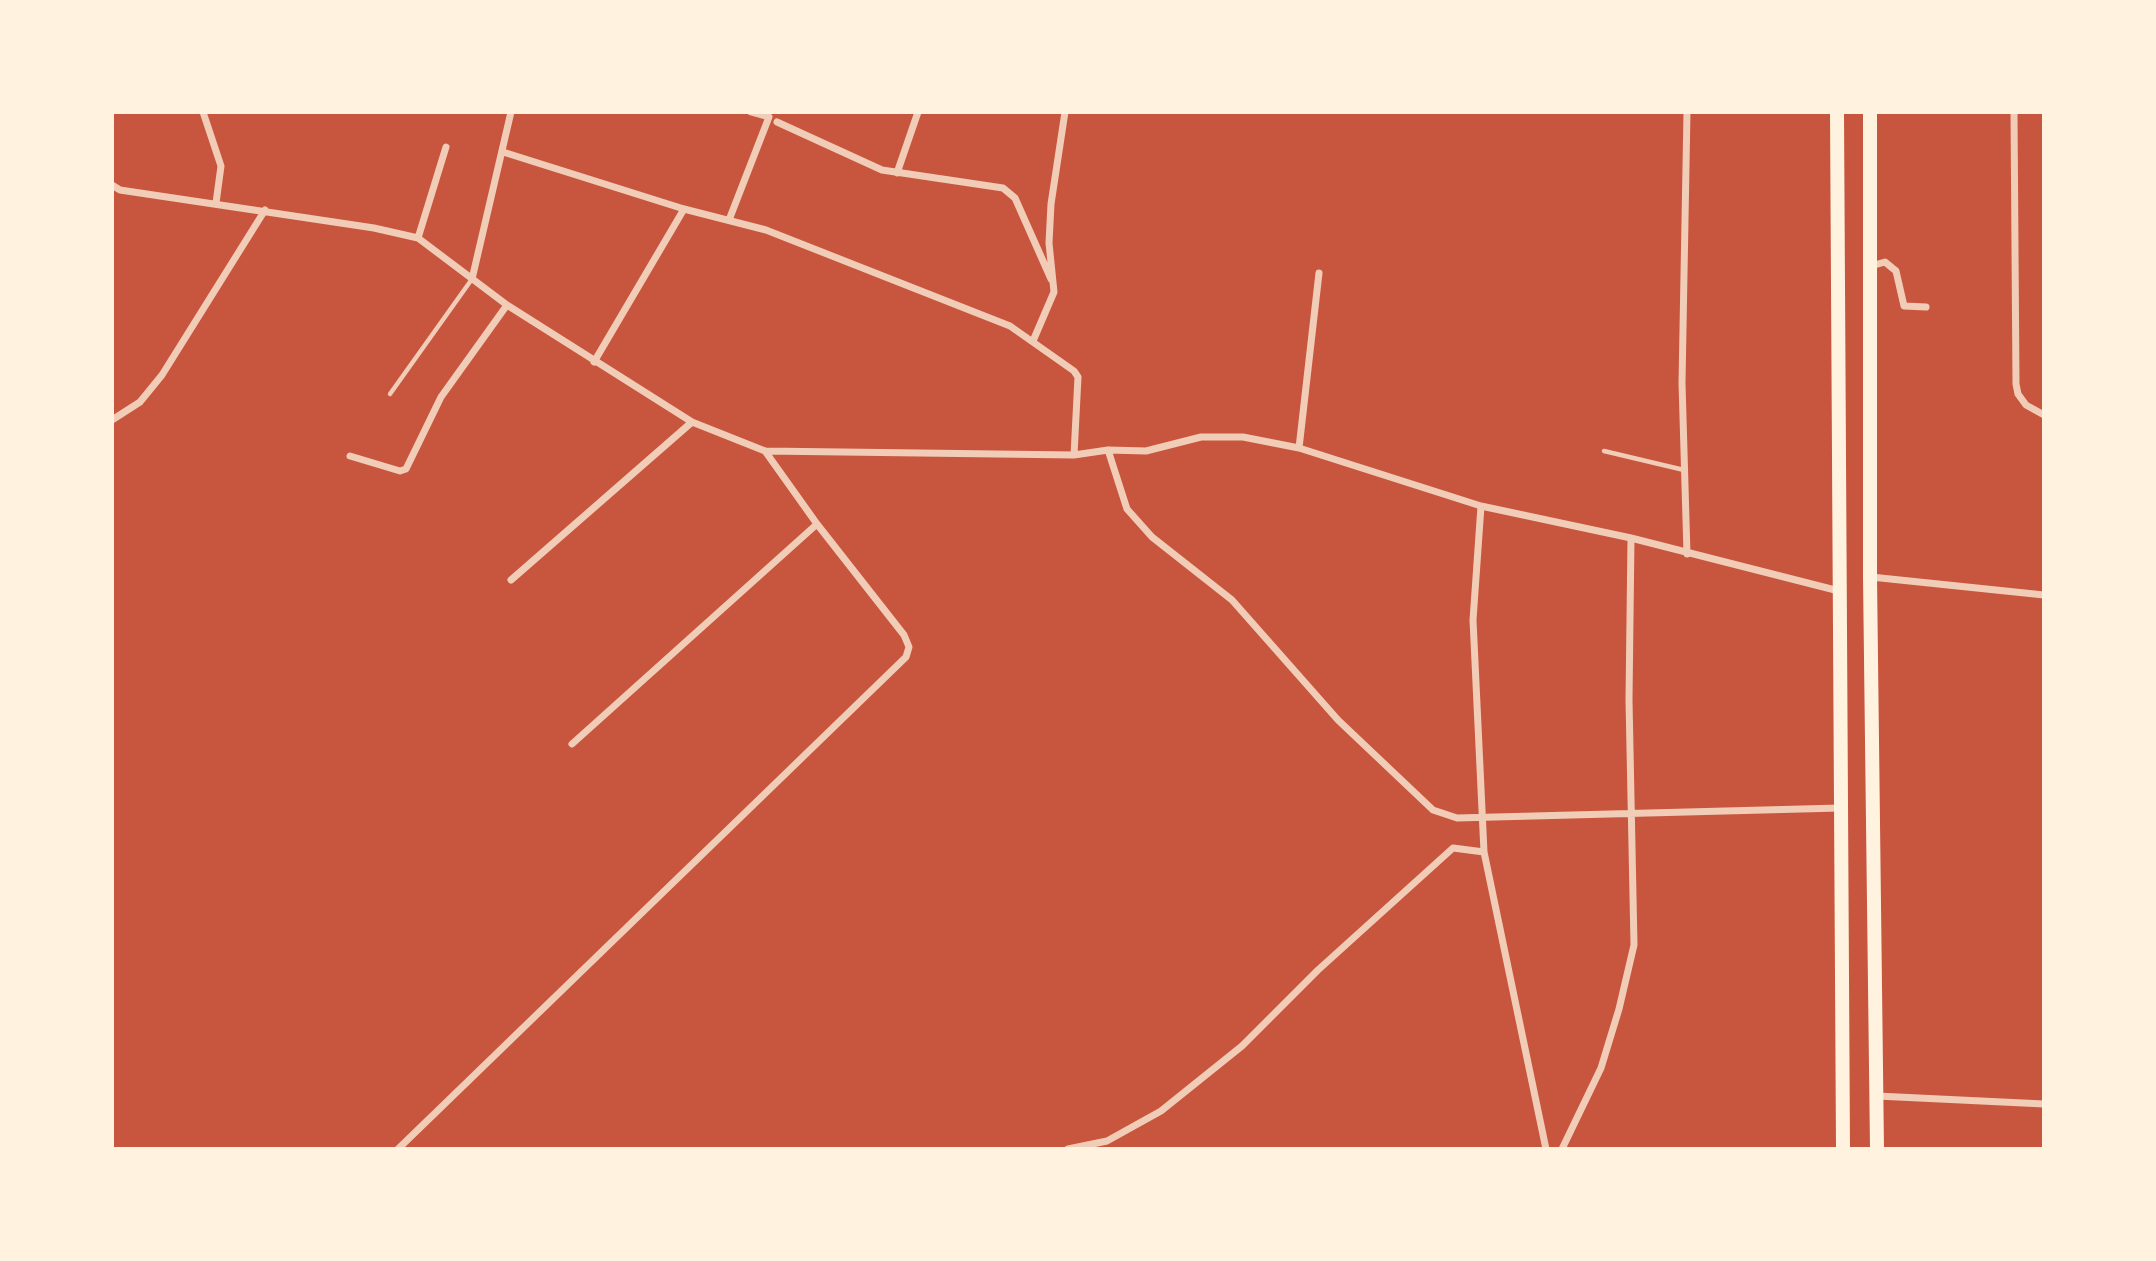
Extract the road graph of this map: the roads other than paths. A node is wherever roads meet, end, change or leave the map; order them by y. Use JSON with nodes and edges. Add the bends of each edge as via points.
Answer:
{"nodes":[{"id":1,"x":203,"y":112,"type":"edge"},
{"id":2,"x":512,"y":112,"type":"edge"},
{"id":3,"x":751,"y":112,"type":"edge"},
{"id":4,"x":918,"y":112,"type":"edge"},
{"id":5,"x":1065,"y":112,"type":"edge"},
{"id":6,"x":1687,"y":112,"type":"edge"},
{"id":7,"x":1836,"y":112,"type":"edge"},
{"id":8,"x":1870,"y":112,"type":"edge"},
{"id":9,"x":2014,"y":112,"type":"edge"},
{"id":10,"x":777,"y":122,"type":"dead end"},
{"id":11,"x":446,"y":148,"type":"dead end"},
{"id":12,"x":503,"y":152,"type":"junction"},
{"id":13,"x":897,"y":173,"type":"junction"},
{"id":14,"x":112,"y":185,"type":"edge"},
{"id":15,"x":216,"y":204,"type":"junction"},
{"id":16,"x":684,"y":209,"type":"junction"},
{"id":17,"x":265,"y":210,"type":"junction"},
{"id":18,"x":729,"y":220,"type":"junction"},
{"id":19,"x":418,"y":238,"type":"junction"},
{"id":20,"x":1871,"y":266,"type":"junction"},
{"id":21,"x":1319,"y":273,"type":"dead end"},
{"id":22,"x":472,"y":278,"type":"junction"},
{"id":23,"x":1051,"y":279,"type":"junction"},
{"id":24,"x":507,"y":305,"type":"junction"},
{"id":25,"x":1926,"y":307,"type":"dead end"},
{"id":26,"x":1033,"y":341,"type":"junction"},
{"id":27,"x":594,"y":362,"type":"junction"},
{"id":28,"x":390,"y":394,"type":"dead end"},
{"id":29,"x":2044,"y":415,"type":"edge"},
{"id":30,"x":112,"y":421,"type":"edge"},
{"id":31,"x":692,"y":422,"type":"junction"},
{"id":32,"x":1299,"y":448,"type":"junction"},
{"id":33,"x":1108,"y":450,"type":"junction"},
{"id":34,"x":765,"y":451,"type":"junction"},
{"id":35,"x":1604,"y":451,"type":"dead end"},
{"id":36,"x":1074,"y":455,"type":"junction"},
{"id":37,"x":350,"y":456,"type":"dead end"},
{"id":38,"x":1685,"y":470,"type":"junction"},
{"id":39,"x":1481,"y":506,"type":"junction"},
{"id":40,"x":817,"y":524,"type":"junction"},
{"id":41,"x":1631,"y":538,"type":"junction"},
{"id":42,"x":1687,"y":554,"type":"junction"},
{"id":43,"x":1870,"y":576,"type":"junction"},
{"id":44,"x":511,"y":580,"type":"dead end"},
{"id":45,"x":1840,"y":591,"type":"junction"},
{"id":46,"x":2044,"y":595,"type":"edge"},
{"id":47,"x":572,"y":744,"type":"dead end"},
{"id":48,"x":1840,"y":807,"type":"junction"},
{"id":49,"x":1631,"y":813,"type":"junction"},
{"id":50,"x":1482,"y":816,"type":"junction"},
{"id":51,"x":1484,"y":852,"type":"junction"},
{"id":52,"x":1876,"y":1096,"type":"junction"},
{"id":53,"x":2044,"y":1104,"type":"edge"},
{"id":54,"x":398,"y":1149,"type":"edge"},
{"id":55,"x":1068,"y":1149,"type":"edge"},
{"id":56,"x":1546,"y":1149,"type":"edge"},
{"id":57,"x":1562,"y":1149,"type":"edge"},
{"id":58,"x":1843,"y":1149,"type":"edge"},
{"id":59,"x":1877,"y":1149,"type":"edge"}],
"edges":[{"from":1,"to":15,"type":"street","via":[[221,166]]},
{"from":2,"to":12,"type":"street"},
{"from":3,"to":18,"type":"street","via":[[769,117]]},
{"from":4,"to":13,"type":"street"},
{"from":5,"to":23,"type":"street","via":[[1051,204]]},
{"from":6,"to":38,"type":"street"},
{"from":7,"to":45,"type":"main road"},
{"from":8,"to":20,"type":"main road"},
{"from":9,"to":29,"type":"street","via":[[2016,384],[2026,405]]},
{"from":10,"to":13,"type":"street","via":[[821,139],[857,161]]},
{"from":11,"to":19,"type":"street"},
{"from":12,"to":16,"type":"street"},
{"from":12,"to":22,"type":"street"},
{"from":13,"to":23,"type":"street","via":[[1010,192]]},
{"from":14,"to":15,"type":"street"},
{"from":15,"to":17,"type":"street"},
{"from":16,"to":18,"type":"street"},
{"from":16,"to":27,"type":"street"},
{"from":17,"to":19,"type":"street"},
{"from":17,"to":30,"type":"street","via":[[162,375],[140,402]]},
{"from":18,"to":26,"type":"street","via":[[890,276],[1001,322]]},
{"from":19,"to":22,"type":"street"},
{"from":20,"to":25,"type":"street","via":[[1885,262],[1896,271],[1904,306]]},
{"from":20,"to":43,"type":"main road"},
{"from":21,"to":32,"type":"street"},
{"from":22,"to":24,"type":"street"},
{"from":22,"to":28,"type":"lane"},
{"from":23,"to":26,"type":"street","via":[[1052,299]]},
{"from":24,"to":27,"type":"street"},
{"from":24,"to":37,"type":"street","via":[[441,397],[406,470]]},
{"from":26,"to":36,"type":"street","via":[[1078,377]]},
{"from":27,"to":31,"type":"street"},
{"from":31,"to":34,"type":"street"},
{"from":31,"to":44,"type":"street"},
{"from":32,"to":33,"type":"street","via":[[1243,436],[1201,437],[1146,451]]},
{"from":32,"to":39,"type":"street"},
{"from":33,"to":36,"type":"street"},
{"from":33,"to":50,"type":"street","via":[[1127,509],[1152,537],[1232,600],[1373,755],[1433,810],[1457,818]]},
{"from":34,"to":36,"type":"street"},
{"from":34,"to":40,"type":"street"},
{"from":35,"to":38,"type":"lane"},
{"from":38,"to":42,"type":"street"},
{"from":39,"to":41,"type":"street"},
{"from":39,"to":50,"type":"street","via":[[1473,620]]},
{"from":40,"to":47,"type":"street"},
{"from":40,"to":54,"type":"street","via":[[904,635],[909,648],[906,657]]},
{"from":41,"to":42,"type":"street"},
{"from":41,"to":49,"type":"street"},
{"from":42,"to":45,"type":"street"},
{"from":43,"to":46,"type":"street"},
{"from":43,"to":52,"type":"main road"},
{"from":45,"to":48,"type":"main road"},
{"from":48,"to":49,"type":"street"},
{"from":48,"to":58,"type":"main road"},
{"from":49,"to":50,"type":"street"},
{"from":49,"to":57,"type":"street","via":[[1634,945],[1601,1068]]},
{"from":50,"to":51,"type":"street"},
{"from":51,"to":55,"type":"street","via":[[1453,848],[1242,1046],[1161,1111],[1107,1142]]},
{"from":51,"to":56,"type":"street"},
{"from":52,"to":53,"type":"street"},
{"from":52,"to":59,"type":"main road"}]}
